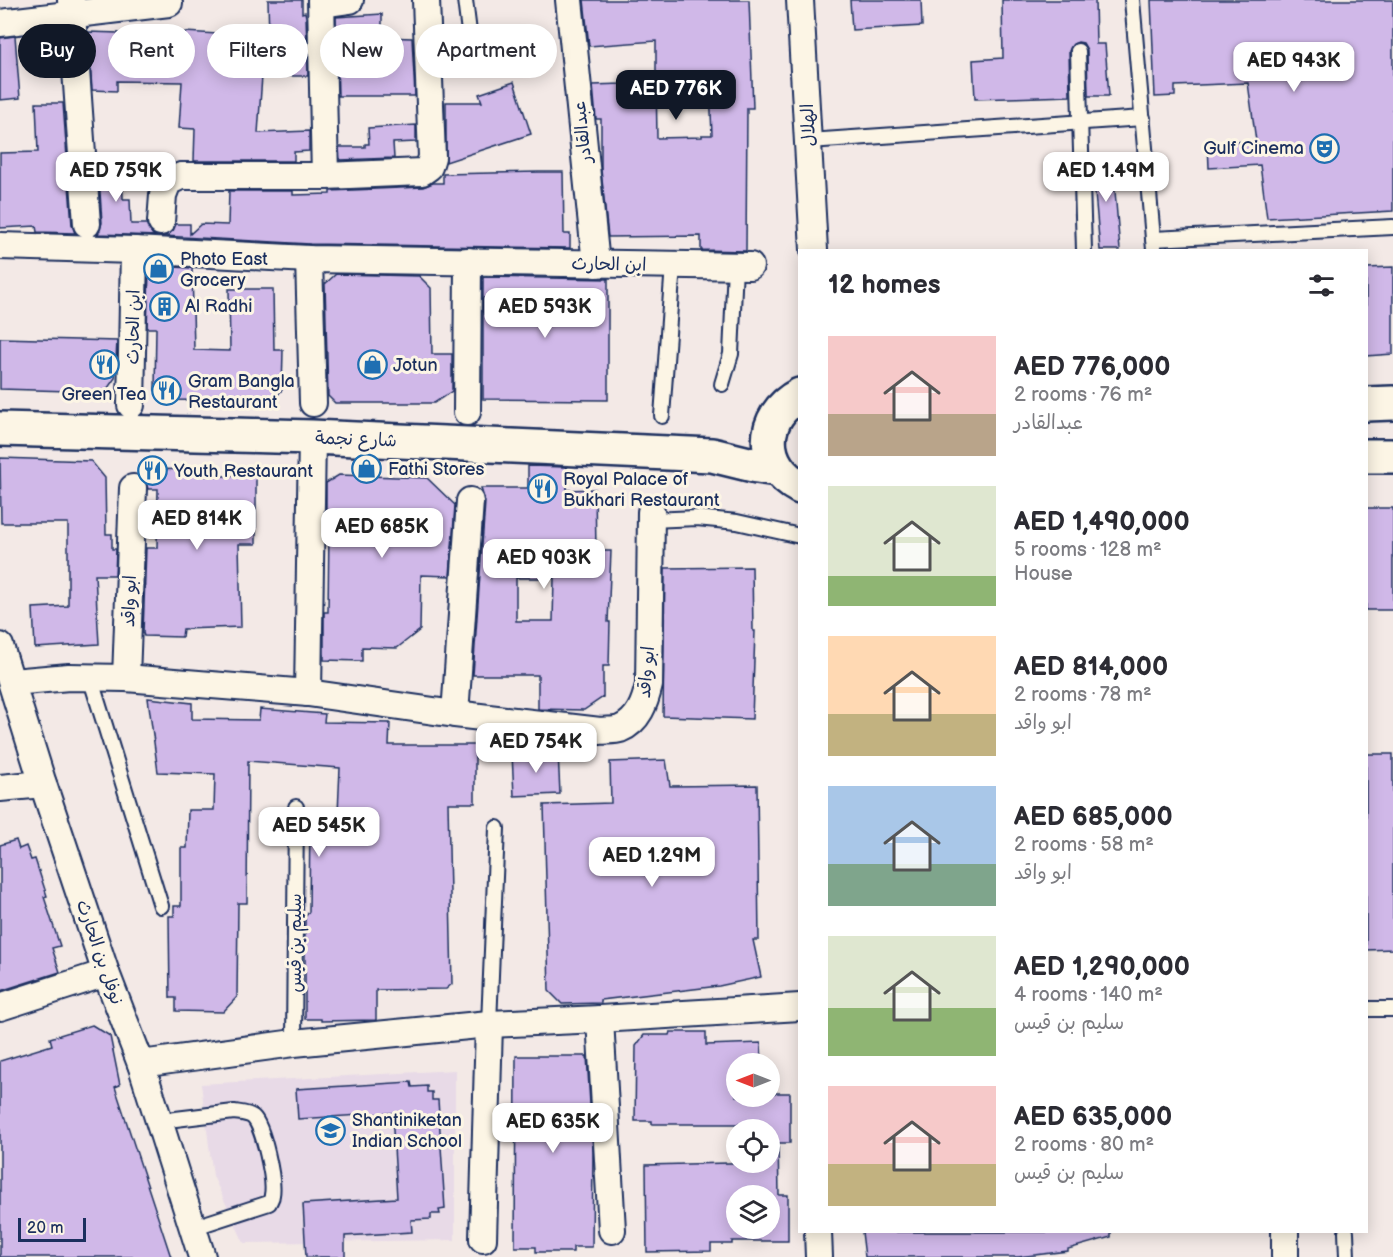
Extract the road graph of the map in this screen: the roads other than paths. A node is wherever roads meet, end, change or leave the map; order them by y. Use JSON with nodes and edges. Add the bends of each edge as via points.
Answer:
{"nodes":[{"id":1,"x":350,"y":0,"type":"edge"},
{"id":2,"x":426,"y":0,"type":"edge"},
{"id":3,"x":465,"y":0,"type":"edge"},
{"id":4,"x":569,"y":0,"type":"edge"},
{"id":5,"x":800,"y":0,"type":"edge"},
{"id":6,"x":1132,"y":0,"type":"edge"},
{"id":7,"x":321,"y":2,"type":"edge"},
{"id":8,"x":169,"y":3,"type":"dead end"},
{"id":9,"x":72,"y":8,"type":"edge"},
{"id":10,"x":0,"y":23,"type":"edge"},
{"id":11,"x":427,"y":24,"type":"edge"},
{"id":12,"x":468,"y":24,"type":"edge"},
{"id":13,"x":1078,"y":51,"type":"dead end"},
{"id":14,"x":428,"y":78,"type":"edge"},
{"id":15,"x":1143,"y":118,"type":"junction"},
{"id":16,"x":1081,"y":123,"type":"junction"},
{"id":17,"x":809,"y":141,"type":"junction"},
{"id":18,"x":325,"y":177,"type":"junction"},
{"id":19,"x":161,"y":222,"type":"dead end"},
{"id":20,"x":87,"y":224,"type":"dead end"},
{"id":21,"x":1393,"y":227,"type":"edge"},
{"id":22,"x":1154,"y":245,"type":"edge"},
{"id":23,"x":0,"y":246,"type":"edge"},
{"id":24,"x":814,"y":249,"type":"edge"},
{"id":25,"x":1084,"y":249,"type":"edge"},
{"id":26,"x":134,"y":250,"type":"junction"},
{"id":27,"x":309,"y":259,"type":"junction"},
{"id":28,"x":468,"y":261,"type":"junction"},
{"id":29,"x":596,"y":264,"type":"junction"},
{"id":30,"x":673,"y":265,"type":"junction"},
{"id":31,"x":743,"y":266,"type":"joint"},
{"id":32,"x":722,"y":384,"type":"dead end"},
{"id":33,"x":791,"y":397,"type":"edge"},
{"id":34,"x":1393,"y":403,"type":"edge"},
{"id":35,"x":313,"y":404,"type":"dead end"},
{"id":36,"x":1368,"y":404,"type":"edge"},
{"id":37,"x":131,"y":405,"type":"dead end"},
{"id":38,"x":467,"y":412,"type":"dead end"},
{"id":39,"x":663,"y":416,"type":"dead end"},
{"id":40,"x":0,"y":429,"type":"edge"},
{"id":41,"x":312,"y":437,"type":"junction"},
{"id":42,"x":712,"y":455,"type":"junction"},
{"id":43,"x":1368,"y":456,"type":"edge"},
{"id":44,"x":1393,"y":456,"type":"edge"},
{"id":45,"x":793,"y":484,"type":"edge"},
{"id":46,"x":133,"y":488,"type":"dead end"},
{"id":47,"x":470,"y":501,"type":"dead end"},
{"id":48,"x":651,"y":516,"type":"joint"},
{"id":49,"x":798,"y":536,"type":"edge"},
{"id":50,"x":4,"y":665,"type":"edge"},
{"id":51,"x":90,"y":677,"type":"junction"},
{"id":52,"x":126,"y":678,"type":"junction"},
{"id":53,"x":308,"y":693,"type":"junction"},
{"id":54,"x":455,"y":714,"type":"junction"},
{"id":55,"x":43,"y":784,"type":"junction"},
{"id":56,"x":0,"y":788,"type":"edge"},
{"id":57,"x":296,"y":807,"type":"dead end"},
{"id":58,"x":497,"y":828,"type":"dead end"},
{"id":59,"x":161,"y":906,"type":"dead end"},
{"id":60,"x":106,"y":973,"type":"junction"},
{"id":61,"x":0,"y":1007,"type":"edge"},
{"id":62,"x":798,"y":1007,"type":"edge"},
{"id":63,"x":1368,"y":1009,"type":"edge"},
{"id":64,"x":1393,"y":1009,"type":"edge"},
{"id":65,"x":600,"y":1020,"type":"junction"},
{"id":66,"x":489,"y":1024,"type":"junction"},
{"id":67,"x":294,"y":1043,"type":"junction"},
{"id":68,"x":141,"y":1064,"type":"junction"},
{"id":69,"x":159,"y":1121,"type":"junction"},
{"id":70,"x":192,"y":1228,"type":"junction"},
{"id":71,"x":612,"y":1230,"type":"dead end"},
{"id":72,"x":818,"y":1233,"type":"edge"},
{"id":73,"x":1285,"y":1233,"type":"edge"},
{"id":74,"x":1346,"y":1233,"type":"edge"},
{"id":75,"x":483,"y":1239,"type":"dead end"},
{"id":76,"x":202,"y":1257,"type":"edge"},
{"id":77,"x":819,"y":1257,"type":"edge"},
{"id":78,"x":1285,"y":1257,"type":"edge"},
{"id":79,"x":1347,"y":1257,"type":"edge"}],
"edges":[{"from":1,"to":7,"type":"street"},
{"from":2,"to":11,"type":"street"},
{"from":3,"to":12,"type":"lane"},
{"from":4,"to":29,"type":"street","name":"عبدالقادر"},
{"from":5,"to":17,"type":"street","name":"الهلال"},
{"from":6,"to":15,"type":"lane"},
{"from":7,"to":18,"type":"street"},
{"from":8,"to":9,"type":"street"},
{"from":9,"to":10,"type":"street"},
{"from":9,"to":20,"type":"street"},
{"from":13,"to":16,"type":"lane"},
{"from":14,"to":18,"type":"street","via":[[432,157],[429,167],[422,172]]},
{"from":15,"to":16,"type":"lane"},
{"from":15,"to":22,"type":"lane"},
{"from":16,"to":17,"type":"lane"},
{"from":16,"to":25,"type":"lane"},
{"from":17,"to":24,"type":"street","name":"الهلال"},
{"from":18,"to":19,"type":"street","via":[[181,176],[168,182]]},
{"from":21,"to":22,"type":"lane"},
{"from":23,"to":26,"type":"street","name":"ابن الحارث"},
{"from":26,"to":27,"type":"street","name":"ابن الحارث"},
{"from":26,"to":37,"type":"street","name":"ابن الحارث"},
{"from":27,"to":28,"type":"street","name":"ابن الحارث"},
{"from":27,"to":35,"type":"street"},
{"from":28,"to":29,"type":"street","name":"ابن الحارث"},
{"from":28,"to":38,"type":"street"},
{"from":29,"to":30,"type":"street","name":"ابن الحارث"},
{"from":30,"to":31,"type":"street","name":"ابن الحارث"},
{"from":30,"to":39,"type":"lane"},
{"from":31,"to":32,"type":"lane"},
{"from":33,"to":42,"type":"main road","via":[[756,431]]},
{"from":33,"to":45,"type":"main road","via":[[770,429],[769,443],[771,456]]},
{"from":34,"to":36,"type":"main road"},
{"from":40,"to":41,"type":"main road","name":"شارع نجمة"},
{"from":41,"to":42,"type":"main road","name":"شارع نجمة"},
{"from":41,"to":53,"type":"street"},
{"from":42,"to":45,"type":"main road","name":"شارع نجمة","via":[[757,466]]},
{"from":43,"to":44,"type":"main road"},
{"from":46,"to":52,"type":"street","name":"ابو واقد"},
{"from":47,"to":54,"type":"street"},
{"from":48,"to":49,"type":"lane","via":[[737,522]]},
{"from":48,"to":54,"type":"street","name":"ابو واقد","via":[[649,685],[644,707],[633,719],[620,729],[600,731]]},
{"from":50,"to":51,"type":"street","name":"ابو واقد"},
{"from":50,"to":55,"type":"street","name":"نوفل بن الحارث"},
{"from":51,"to":52,"type":"street","name":"ابو واقد"},
{"from":51,"to":59,"type":"lane"},
{"from":52,"to":53,"type":"street","name":"ابو واقد"},
{"from":53,"to":54,"type":"street","name":"ابو واقد"},
{"from":55,"to":56,"type":"street"},
{"from":55,"to":60,"type":"street","name":"نوفل بن الحارث"},
{"from":57,"to":67,"type":"lane","name":"سليم بن قيس"},
{"from":58,"to":66,"type":"lane"},
{"from":60,"to":61,"type":"street"},
{"from":60,"to":68,"type":"street","name":"نوفل بن الحارث"},
{"from":62,"to":65,"type":"street"},
{"from":63,"to":64,"type":"lane"},
{"from":65,"to":66,"type":"street"},
{"from":65,"to":71,"type":"street"},
{"from":66,"to":67,"type":"street"},
{"from":66,"to":75,"type":"street"},
{"from":67,"to":68,"type":"street"},
{"from":68,"to":69,"type":"street","name":"نوفل بن الحارث"},
{"from":69,"to":70,"type":"street","name":"نوفل بن الحارث"},
{"from":69,"to":70,"type":"lane","via":[[234,1112],[254,1118],[260,1130],[273,1192],[268,1203]]},
{"from":70,"to":76,"type":"street","name":"نوفل بن الحارث"},
{"from":72,"to":77,"type":"street"},
{"from":73,"to":78,"type":"street"},
{"from":74,"to":79,"type":"lane"}]}
